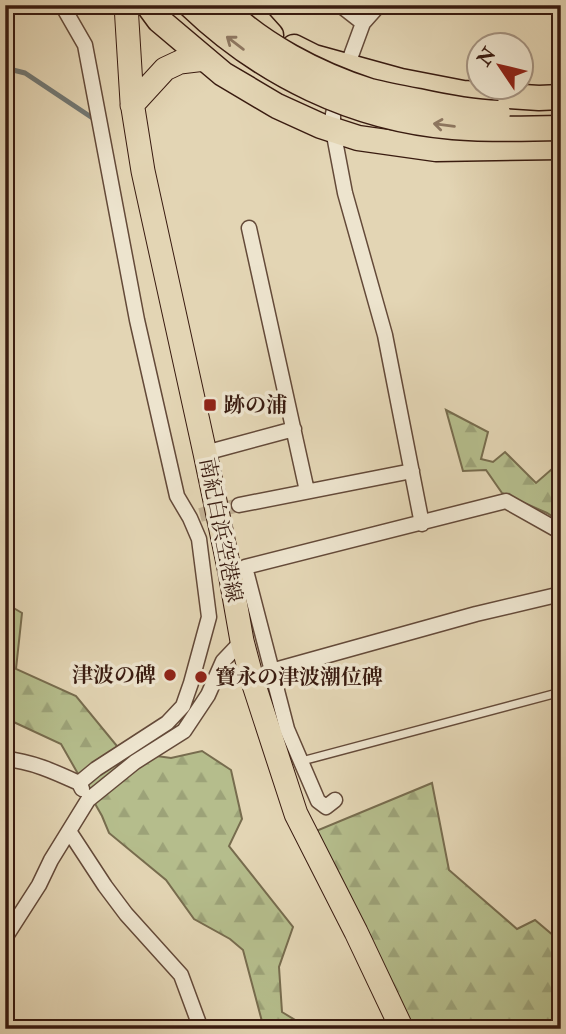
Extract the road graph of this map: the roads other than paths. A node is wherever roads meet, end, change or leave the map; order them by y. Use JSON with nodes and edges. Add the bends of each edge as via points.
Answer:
{"nodes":[{"id":1,"x":62,"y":5,"type":"edge"},
{"id":2,"x":126,"y":5,"type":"edge"},
{"id":3,"x":148,"y":5,"type":"edge"},
{"id":4,"x":190,"y":5,"type":"edge"},
{"id":5,"x":208,"y":5,"type":"edge"},
{"id":6,"x":221,"y":5,"type":"edge"},
{"id":7,"x":244,"y":5,"type":"edge"},
{"id":8,"x":340,"y":5,"type":"edge"},
{"id":9,"x":379,"y":5,"type":"edge"},
{"id":10,"x":363,"y":23,"type":"junction"},
{"id":11,"x":271,"y":35,"type":"junction"},
{"id":12,"x":205,"y":58,"type":"junction"},
{"id":13,"x":347,"y":66,"type":"junction"},
{"id":14,"x":561,"y":97,"type":"edge"},
{"id":15,"x":132,"y":105,"type":"junction"},
{"id":16,"x":561,"y":114,"type":"edge"},
{"id":17,"x":561,"y":128,"type":"edge"},
{"id":18,"x":333,"y":130,"type":"junction"},
{"id":19,"x":561,"y":147,"type":"edge"},
{"id":20,"x":249,"y":228,"type":"dead end"},
{"id":21,"x":294,"y":429,"type":"junction"},
{"id":22,"x":205,"y":453,"type":"junction"},
{"id":23,"x":412,"y":471,"type":"junction"},
{"id":24,"x":307,"y":491,"type":"junction"},
{"id":25,"x":239,"y":505,"type":"tunnel mouth"},
{"id":26,"x":422,"y":524,"type":"junction"},
{"id":27,"x":561,"y":532,"type":"edge"},
{"id":28,"x":561,"y":594,"type":"edge"},
{"id":29,"x":242,"y":641,"type":"junction"},
{"id":30,"x":271,"y":671,"type":"junction"},
{"id":31,"x":561,"y":692,"type":"edge"},
{"id":32,"x":5,"y":759,"type":"edge"},
{"id":33,"x":302,"y":761,"type":"junction"},
{"id":34,"x":79,"y":783,"type":"junction"},
{"id":35,"x":88,"y":800,"type":"junction"},
{"id":36,"x":335,"y":800,"type":"dead end"},
{"id":37,"x":69,"y":831,"type":"junction"},
{"id":38,"x":5,"y":938,"type":"edge"},
{"id":39,"x":201,"y":1029,"type":"edge"},
{"id":40,"x":402,"y":1029,"type":"edge"}],
"edges":[{"from":1,"to":34,"type":"street","via":[[85,45],[140,334],[177,496],[195,517],[209,617],[183,706],[167,723]]},
{"from":2,"to":15,"type":"main road","name":"南紀白浜空港線"},
{"from":3,"to":12,"type":"highway"},
{"from":17,"to":4,"type":"highway","one_way":true,"bridge":true,"via":[[452,127],[350,105],[269,67]]},
{"from":5,"to":11,"type":"highway"},
{"from":6,"to":16,"type":"highway","bridge":true,"via":[[289,55],[371,91],[478,112]]},
{"from":7,"to":11,"type":"highway"},
{"from":8,"to":10,"type":"street"},
{"from":9,"to":10,"type":"street"},
{"from":10,"to":13,"type":"street"},
{"from":11,"to":13,"type":"highway","via":[[314,57]]},
{"from":12,"to":15,"type":"main road","via":[[165,69]]},
{"from":12,"to":18,"type":"highway","via":[[277,106]]},
{"from":13,"to":14,"type":"highway","via":[[463,93]]},
{"from":13,"to":18,"type":"street"},
{"from":15,"to":22,"type":"main road","name":"南紀白浜空港線"},
{"from":18,"to":19,"type":"highway","via":[[436,149]]},
{"from":18,"to":23,"type":"street","via":[[345,193],[385,335]]},
{"from":20,"to":21,"type":"street"},
{"from":21,"to":22,"type":"street"},
{"from":21,"to":24,"type":"street"},
{"from":22,"to":29,"type":"main road","name":"南紀白浜空港線"},
{"from":23,"to":24,"type":"street"},
{"from":23,"to":26,"type":"street"},
{"from":24,"to":25,"type":"street"},
{"from":26,"to":27,"type":"street","via":[[506,501]]},
{"from":26,"to":30,"type":"street","via":[[245,567]]},
{"from":28,"to":30,"type":"street"},
{"from":29,"to":35,"type":"street","via":[[223,661],[184,731]]},
{"from":29,"to":40,"type":"main road","name":"南紀白浜空港線","via":[[296,814]]},
{"from":30,"to":33,"type":"street","via":[[287,729]]},
{"from":31,"to":33,"type":"lane"},
{"from":32,"to":34,"type":"street","via":[[22,760]]},
{"from":33,"to":36,"type":"street","via":[[318,801],[326,807]]},
{"from":34,"to":35,"type":"street"},
{"from":35,"to":37,"type":"street"},
{"from":37,"to":38,"type":"street"},
{"from":37,"to":39,"type":"street","via":[[104,886],[181,975]]}]}
